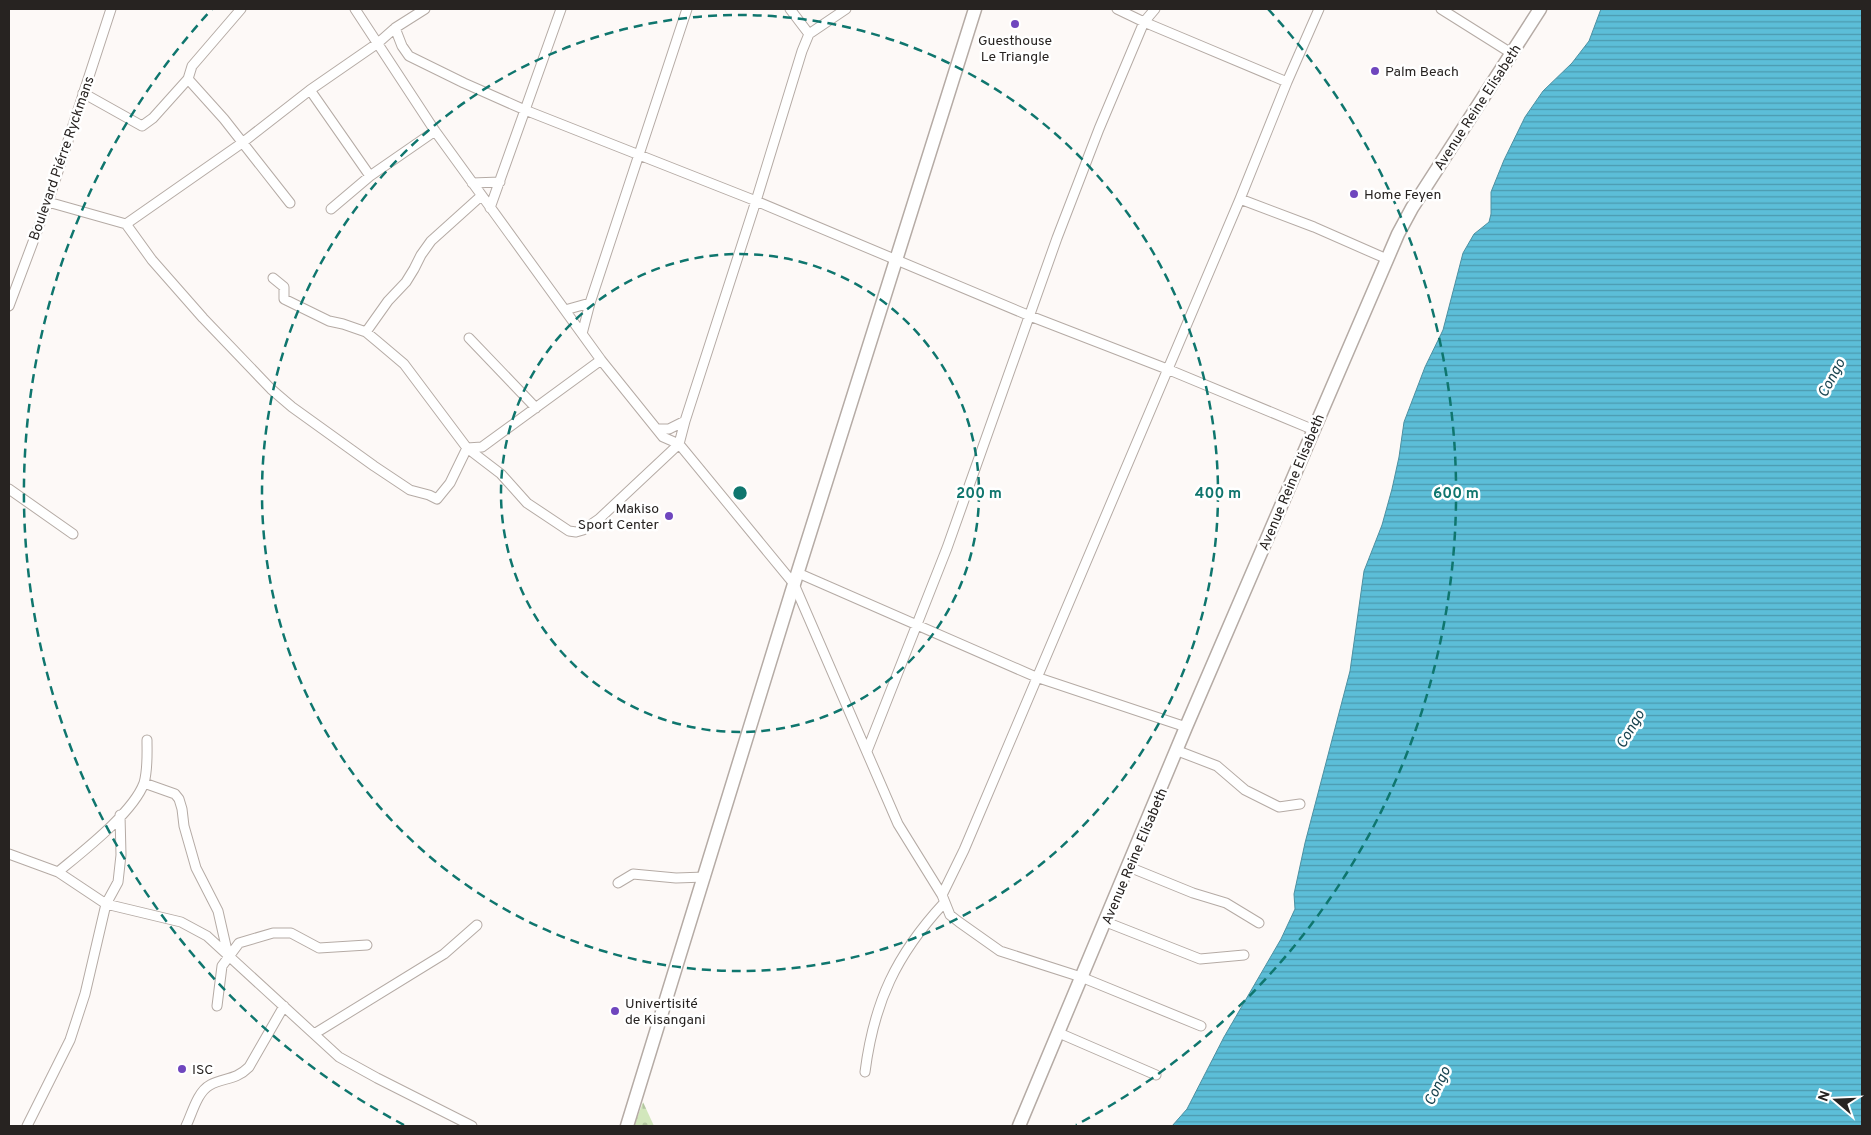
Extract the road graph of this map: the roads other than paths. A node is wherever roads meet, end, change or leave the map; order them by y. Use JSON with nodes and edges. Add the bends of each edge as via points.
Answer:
{"nodes":[{"id":1,"x":111,"y":9,"type":"edge"},
{"id":2,"x":240,"y":9,"type":"edge"},
{"id":3,"x":355,"y":9,"type":"edge"},
{"id":4,"x":425,"y":9,"type":"edge"},
{"id":5,"x":561,"y":9,"type":"edge"},
{"id":6,"x":687,"y":9,"type":"edge"},
{"id":7,"x":790,"y":9,"type":"edge"},
{"id":8,"x":846,"y":9,"type":"edge"},
{"id":9,"x":975,"y":9,"type":"edge"},
{"id":10,"x":1117,"y":9,"type":"edge"},
{"id":11,"x":1155,"y":9,"type":"edge"},
{"id":12,"x":1319,"y":9,"type":"edge"},
{"id":13,"x":1441,"y":9,"type":"edge"},
{"id":14,"x":1540,"y":9,"type":"edge"},
{"id":15,"x":1144,"y":22,"type":"junction"},
{"id":16,"x":394,"y":28,"type":"junction"},
{"id":17,"x":809,"y":34,"type":"junction"},
{"id":18,"x":378,"y":43,"type":"junction"},
{"id":19,"x":1511,"y":53,"type":"junction"},
{"id":20,"x":188,"y":79,"type":"junction"},
{"id":21,"x":1287,"y":82,"type":"junction"},
{"id":22,"x":310,"y":90,"type":"junction"},
{"id":23,"x":83,"y":93,"type":"junction"},
{"id":24,"x":525,"y":110,"type":"junction"},
{"id":25,"x":435,"y":131,"type":"junction"},
{"id":26,"x":242,"y":143,"type":"junction"},
{"id":27,"x":639,"y":154,"type":"junction"},
{"id":28,"x":370,"y":176,"type":"junction"},
{"id":29,"x":500,"y":182,"type":"junction"},
{"id":30,"x":472,"y":183,"type":"junction"},
{"id":31,"x":481,"y":196,"type":"junction"},
{"id":32,"x":1240,"y":199,"type":"junction"},
{"id":33,"x":756,"y":201,"type":"junction"},
{"id":34,"x":48,"y":202,"type":"junction"},
{"id":35,"x":290,"y":203,"type":"dead end"},
{"id":36,"x":490,"y":208,"type":"junction"},
{"id":37,"x":331,"y":209,"type":"dead end"},
{"id":38,"x":126,"y":224,"type":"junction"},
{"id":39,"x":1387,"y":259,"type":"junction"},
{"id":40,"x":897,"y":260,"type":"junction"},
{"id":41,"x":273,"y":278,"type":"dead end"},
{"id":42,"x":590,"y":304,"type":"junction"},
{"id":43,"x":9,"y":306,"type":"edge"},
{"id":44,"x":565,"y":310,"type":"junction"},
{"id":45,"x":1030,"y":316,"type":"junction"},
{"id":46,"x":366,"y":332,"type":"junction"},
{"id":47,"x":582,"y":334,"type":"junction"},
{"id":48,"x":469,"y":338,"type":"dead end"},
{"id":49,"x":601,"y":360,"type":"junction"},
{"id":50,"x":1167,"y":369,"type":"junction"},
{"id":51,"x":536,"y":408,"type":"junction"},
{"id":52,"x":685,"y":421,"type":"junction"},
{"id":53,"x":656,"y":429,"type":"junction"},
{"id":54,"x":1314,"y":430,"type":"junction"},
{"id":55,"x":680,"y":444,"type":"junction"},
{"id":56,"x":467,"y":448,"type":"junction"},
{"id":57,"x":9,"y":489,"type":"edge"},
{"id":58,"x":73,"y":534,"type":"dead end"},
{"id":59,"x":796,"y":578,"type":"junction"},
{"id":60,"x":917,"y":625,"type":"junction"},
{"id":61,"x":1036,"y":677,"type":"junction"},
{"id":62,"x":1186,"y":727,"type":"junction"},
{"id":63,"x":147,"y":740,"type":"dead end"},
{"id":64,"x":1178,"y":750,"type":"junction"},
{"id":65,"x":867,"y":751,"type":"junction"},
{"id":66,"x":144,"y":783,"type":"junction"},
{"id":67,"x":1300,"y":804,"type":"dead end"},
{"id":68,"x":120,"y":815,"type":"junction"},
{"id":69,"x":9,"y":854,"type":"edge"},
{"id":70,"x":1129,"y":867,"type":"junction"},
{"id":71,"x":58,"y":872,"type":"junction"},
{"id":72,"x":705,"y":877,"type":"junction"},
{"id":73,"x":618,"y":883,"type":"dead end"},
{"id":74,"x":943,"y":899,"type":"junction"},
{"id":75,"x":106,"y":904,"type":"junction"},
{"id":76,"x":1106,"y":922,"type":"junction"},
{"id":77,"x":1258,"y":923,"type":"dead end"},
{"id":78,"x":477,"y":925,"type":"dead end"},
{"id":79,"x":367,"y":946,"type":"dead end"},
{"id":80,"x":228,"y":955,"type":"junction"},
{"id":81,"x":1244,"y":955,"type":"dead end"},
{"id":82,"x":1082,"y":977,"type":"junction"},
{"id":83,"x":217,"y":1006,"type":"dead end"},
{"id":84,"x":284,"y":1006,"type":"junction"},
{"id":85,"x":1201,"y":1026,"type":"dead end"},
{"id":86,"x":1059,"y":1033,"type":"junction"},
{"id":87,"x":314,"y":1034,"type":"junction"},
{"id":88,"x":865,"y":1072,"type":"dead end"},
{"id":89,"x":1156,"y":1074,"type":"dead end"},
{"id":90,"x":27,"y":1126,"type":"edge"},
{"id":91,"x":186,"y":1126,"type":"edge"},
{"id":92,"x":472,"y":1126,"type":"edge"},
{"id":93,"x":628,"y":1126,"type":"edge"},
{"id":94,"x":1019,"y":1126,"type":"edge"}],
"edges":[{"from":1,"to":23,"type":"street","name":"Boulevard Piérre Ryckmans"},
{"from":2,"to":20,"type":"street","via":[[192,66]]},
{"from":3,"to":18,"type":"street"},
{"from":4,"to":16,"type":"street"},
{"from":5,"to":24,"type":"street"},
{"from":6,"to":27,"type":"street"},
{"from":7,"to":17,"type":"street"},
{"from":8,"to":17,"type":"street"},
{"from":9,"to":40,"type":"street"},
{"from":10,"to":15,"type":"street"},
{"from":11,"to":15,"type":"street"},
{"from":12,"to":21,"type":"street"},
{"from":13,"to":19,"type":"street"},
{"from":14,"to":19,"type":"street","name":"Avenue Reine Elisabeth"},
{"from":15,"to":21,"type":"street"},
{"from":15,"to":45,"type":"street","via":[[1099,129]]},
{"from":16,"to":18,"type":"street"},
{"from":16,"to":24,"type":"street","via":[[409,56]]},
{"from":17,"to":33,"type":"street"},
{"from":18,"to":22,"type":"street"},
{"from":18,"to":25,"type":"street"},
{"from":19,"to":39,"type":"street","name":"Avenue Reine Elisabeth","via":[[1412,208]]},
{"from":20,"to":23,"type":"street","via":[[142,126]]},
{"from":20,"to":26,"type":"street"},
{"from":21,"to":32,"type":"street"},
{"from":22,"to":26,"type":"street"},
{"from":22,"to":28,"type":"street"},
{"from":23,"to":34,"type":"street","name":"Boulevard Piérre Ryckmans"},
{"from":24,"to":27,"type":"street"},
{"from":24,"to":29,"type":"street"},
{"from":25,"to":28,"type":"street"},
{"from":25,"to":30,"type":"street"},
{"from":26,"to":35,"type":"street"},
{"from":26,"to":38,"type":"street"},
{"from":27,"to":33,"type":"street"},
{"from":27,"to":42,"type":"street"},
{"from":28,"to":37,"type":"street"},
{"from":29,"to":30,"type":"street"},
{"from":29,"to":36,"type":"street"},
{"from":30,"to":31,"type":"street"},
{"from":31,"to":36,"type":"street"},
{"from":31,"to":46,"type":"street","via":[[431,241],[406,282]]},
{"from":32,"to":39,"type":"street"},
{"from":32,"to":50,"type":"street"},
{"from":33,"to":40,"type":"street"},
{"from":33,"to":52,"type":"street"},
{"from":34,"to":38,"type":"street"},
{"from":34,"to":43,"type":"street","name":"Boulevard Piérre Ryckmans"},
{"from":36,"to":44,"type":"street"},
{"from":38,"to":56,"type":"street","via":[[203,318],[272,389],[292,407],[402,485],[437,499],[450,483]]},
{"from":39,"to":54,"type":"street","name":"Avenue Reine Elisabeth"},
{"from":40,"to":45,"type":"street"},
{"from":40,"to":59,"type":"street"},
{"from":41,"to":46,"type":"street","via":[[284,287],[284,299],[329,321]]},
{"from":42,"to":44,"type":"street"},
{"from":42,"to":47,"type":"street"},
{"from":44,"to":47,"type":"street"},
{"from":45,"to":50,"type":"street"},
{"from":45,"to":60,"type":"street"},
{"from":46,"to":56,"type":"street","via":[[404,364]]},
{"from":47,"to":49,"type":"street"},
{"from":48,"to":51,"type":"street"},
{"from":49,"to":51,"type":"street"},
{"from":49,"to":53,"type":"street"},
{"from":50,"to":54,"type":"street"},
{"from":50,"to":61,"type":"street"},
{"from":51,"to":56,"type":"street","via":[[482,448]]},
{"from":52,"to":53,"type":"street","via":[[668,429]]},
{"from":52,"to":55,"type":"street"},
{"from":53,"to":55,"type":"street","via":[[663,437]]},
{"from":54,"to":62,"type":"street","name":"Avenue Reine Elisabeth"},
{"from":55,"to":56,"type":"street","via":[[599,519],[576,532],[562,528],[527,503],[501,474]]},
{"from":55,"to":59,"type":"street"},
{"from":57,"to":58,"type":"street"},
{"from":59,"to":60,"type":"street"},
{"from":59,"to":65,"type":"street"},
{"from":59,"to":72,"type":"street"},
{"from":60,"to":61,"type":"street"},
{"from":60,"to":65,"type":"street"},
{"from":61,"to":62,"type":"street"},
{"from":61,"to":74,"type":"street"},
{"from":62,"to":64,"type":"street","name":"Avenue Reine Elisabeth"},
{"from":63,"to":66,"type":"street"},
{"from":64,"to":67,"type":"street","via":[[1217,766],[1245,790],[1279,807]]},
{"from":64,"to":70,"type":"street","name":"Avenue Reine Elisabeth"},
{"from":65,"to":74,"type":"street","via":[[898,824]]},
{"from":66,"to":68,"type":"street"},
{"from":66,"to":80,"type":"street","via":[[175,794],[179,799],[196,868],[218,911]]},
{"from":68,"to":71,"type":"street","via":[[103,835]]},
{"from":68,"to":75,"type":"street","via":[[118,882]]},
{"from":69,"to":71,"type":"street"},
{"from":70,"to":76,"type":"street","name":"Avenue Reine Elisabeth"},
{"from":70,"to":77,"type":"street","via":[[1226,903]]},
{"from":71,"to":75,"type":"street"},
{"from":72,"to":73,"type":"street","via":[[633,874]]},
{"from":72,"to":93,"type":"street"},
{"from":74,"to":82,"type":"street","via":[[950,915],[1000,950]]},
{"from":74,"to":88,"type":"street","via":[[890,979],[869,1038]]},
{"from":75,"to":80,"type":"street","via":[[181,922],[207,936]]},
{"from":75,"to":90,"type":"street","via":[[90,977],[70,1040]]},
{"from":76,"to":81,"type":"street","via":[[1200,959]]},
{"from":76,"to":82,"type":"street","name":"Avenue Reine Elisabeth"},
{"from":78,"to":87,"type":"street","via":[[444,954]]},
{"from":79,"to":80,"type":"street","via":[[319,948],[292,933],[273,933],[239,943]]},
{"from":80,"to":83,"type":"street","via":[[222,966]]},
{"from":80,"to":84,"type":"street"},
{"from":82,"to":85,"type":"street"},
{"from":82,"to":86,"type":"street","name":"Avenue Reine Elisabeth"},
{"from":84,"to":87,"type":"street"},
{"from":84,"to":91,"type":"street","via":[[249,1067],[241,1075],[209,1086],[200,1095]]},
{"from":86,"to":89,"type":"street"},
{"from":86,"to":94,"type":"street","name":"Avenue Reine Elisabeth"},
{"from":87,"to":92,"type":"street","via":[[339,1057]]}]}
